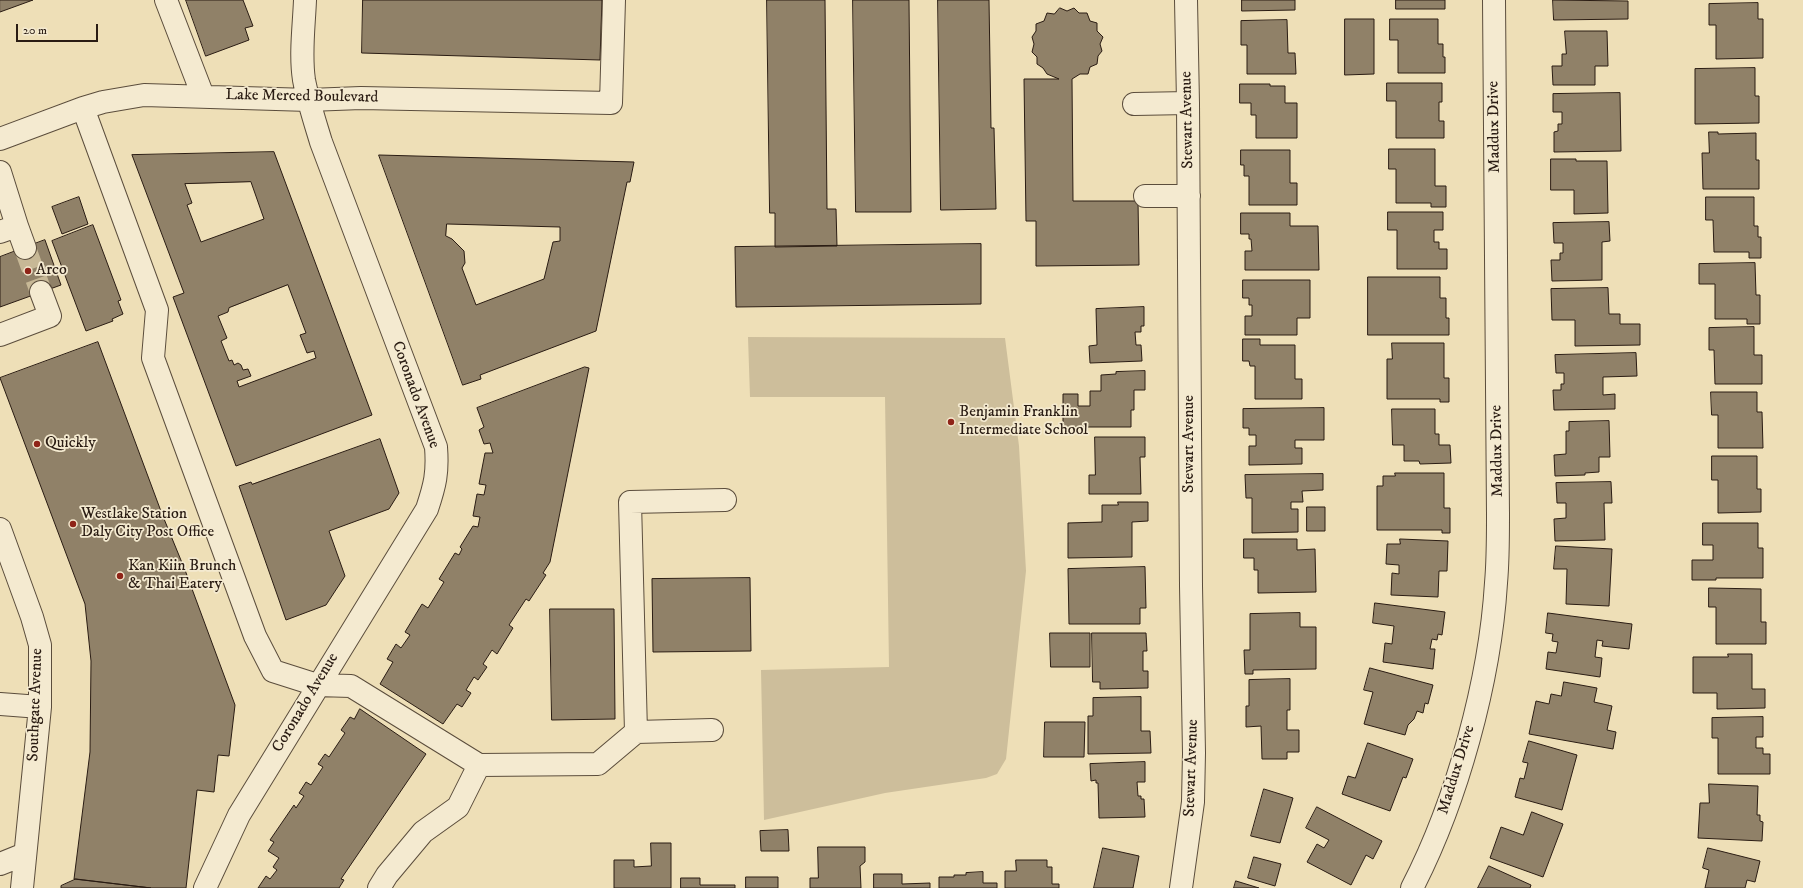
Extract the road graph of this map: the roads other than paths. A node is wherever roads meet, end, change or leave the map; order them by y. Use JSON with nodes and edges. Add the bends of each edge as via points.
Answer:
{"nodes":[{"id":1,"x":166,"y":0,"type":"edge"},
{"id":2,"x":305,"y":0,"type":"edge"},
{"id":3,"x":614,"y":0,"type":"edge"},
{"id":4,"x":1186,"y":0,"type":"edge"},
{"id":5,"x":1494,"y":0,"type":"edge"},
{"id":6,"x":203,"y":96,"type":"junction"},
{"id":7,"x":309,"y":100,"type":"junction"},
{"id":8,"x":1188,"y":103,"type":"junction"},
{"id":9,"x":1134,"y":104,"type":"dead end"},
{"id":10,"x":83,"y":108,"type":"junction"},
{"id":11,"x":0,"y":139,"type":"edge"},
{"id":12,"x":0,"y":172,"type":"edge"},
{"id":13,"x":1145,"y":196,"type":"dead end"},
{"id":14,"x":1189,"y":196,"type":"junction"},
{"id":15,"x":9,"y":229,"type":"edge"},
{"id":16,"x":26,"y":248,"type":"tunnel mouth"},
{"id":17,"x":41,"y":292,"type":"tunnel mouth"},
{"id":18,"x":2,"y":328,"type":"edge"},
{"id":19,"x":725,"y":500,"type":"dead end"},
{"id":20,"x":0,"y":529,"type":"edge"},
{"id":21,"x":317,"y":685,"type":"junction"},
{"id":22,"x":0,"y":704,"type":"edge"},
{"id":23,"x":40,"y":707,"type":"junction"},
{"id":24,"x":712,"y":730,"type":"dead end"},
{"id":25,"x":636,"y":732,"type":"junction"},
{"id":26,"x":479,"y":765,"type":"junction"},
{"id":27,"x":25,"y":854,"type":"junction"},
{"id":28,"x":0,"y":864,"type":"edge"},
{"id":29,"x":22,"y":888,"type":"edge"},
{"id":30,"x":205,"y":888,"type":"edge"},
{"id":31,"x":379,"y":888,"type":"edge"},
{"id":32,"x":1181,"y":888,"type":"edge"},
{"id":33,"x":1412,"y":888,"type":"edge"}],
"edges":[{"from":1,"to":6,"type":"street"},
{"from":2,"to":7,"type":"street","name":"Coronado Avenue","via":[[303,59]]},
{"from":3,"to":7,"type":"street","name":"Lake Merced Boulevard","via":[[611,103],[361,98]]},
{"from":4,"to":8,"type":"street","name":"Stewart Avenue"},
{"from":5,"to":33,"type":"street","name":"Maddux Drive","via":[[1498,516],[1496,584],[1489,646],[1460,771],[1440,827]]},
{"from":6,"to":7,"type":"street","name":"Lake Merced Boulevard"},
{"from":6,"to":10,"type":"street","name":"Lake Merced Boulevard","via":[[144,95]]},
{"from":7,"to":21,"type":"street","name":"Coronado Avenue","via":[[321,142],[436,447],[438,468],[426,509]]},
{"from":8,"to":9,"type":"street"},
{"from":8,"to":14,"type":"street","name":"Stewart Avenue"},
{"from":10,"to":11,"type":"street","name":"Lake Merced Boulevard"},
{"from":10,"to":21,"type":"street","via":[[157,310],[153,358],[255,636],[273,671]]},
{"from":12,"to":15,"type":"street"},
{"from":13,"to":14,"type":"street"},
{"from":14,"to":32,"type":"street","name":"Stewart Avenue","via":[[1194,753],[1193,802]]},
{"from":15,"to":16,"type":"street"},
{"from":17,"to":18,"type":"street","via":[[50,316]]},
{"from":19,"to":25,"type":"street","via":[[630,502]]},
{"from":20,"to":23,"type":"street","name":"Southgate Avenue","via":[[40,644]]},
{"from":21,"to":26,"type":"street","via":[[351,686]]},
{"from":21,"to":30,"type":"street","name":"Coronado Avenue","via":[[239,814]]},
{"from":22,"to":23,"type":"street"},
{"from":23,"to":27,"type":"street","name":"Southgate Avenue"},
{"from":24,"to":25,"type":"street"},
{"from":25,"to":26,"type":"street","via":[[598,764]]},
{"from":26,"to":31,"type":"street","via":[[458,807],[423,832]]},
{"from":27,"to":28,"type":"street"},
{"from":27,"to":29,"type":"street","name":"Southgate Avenue"}]}
